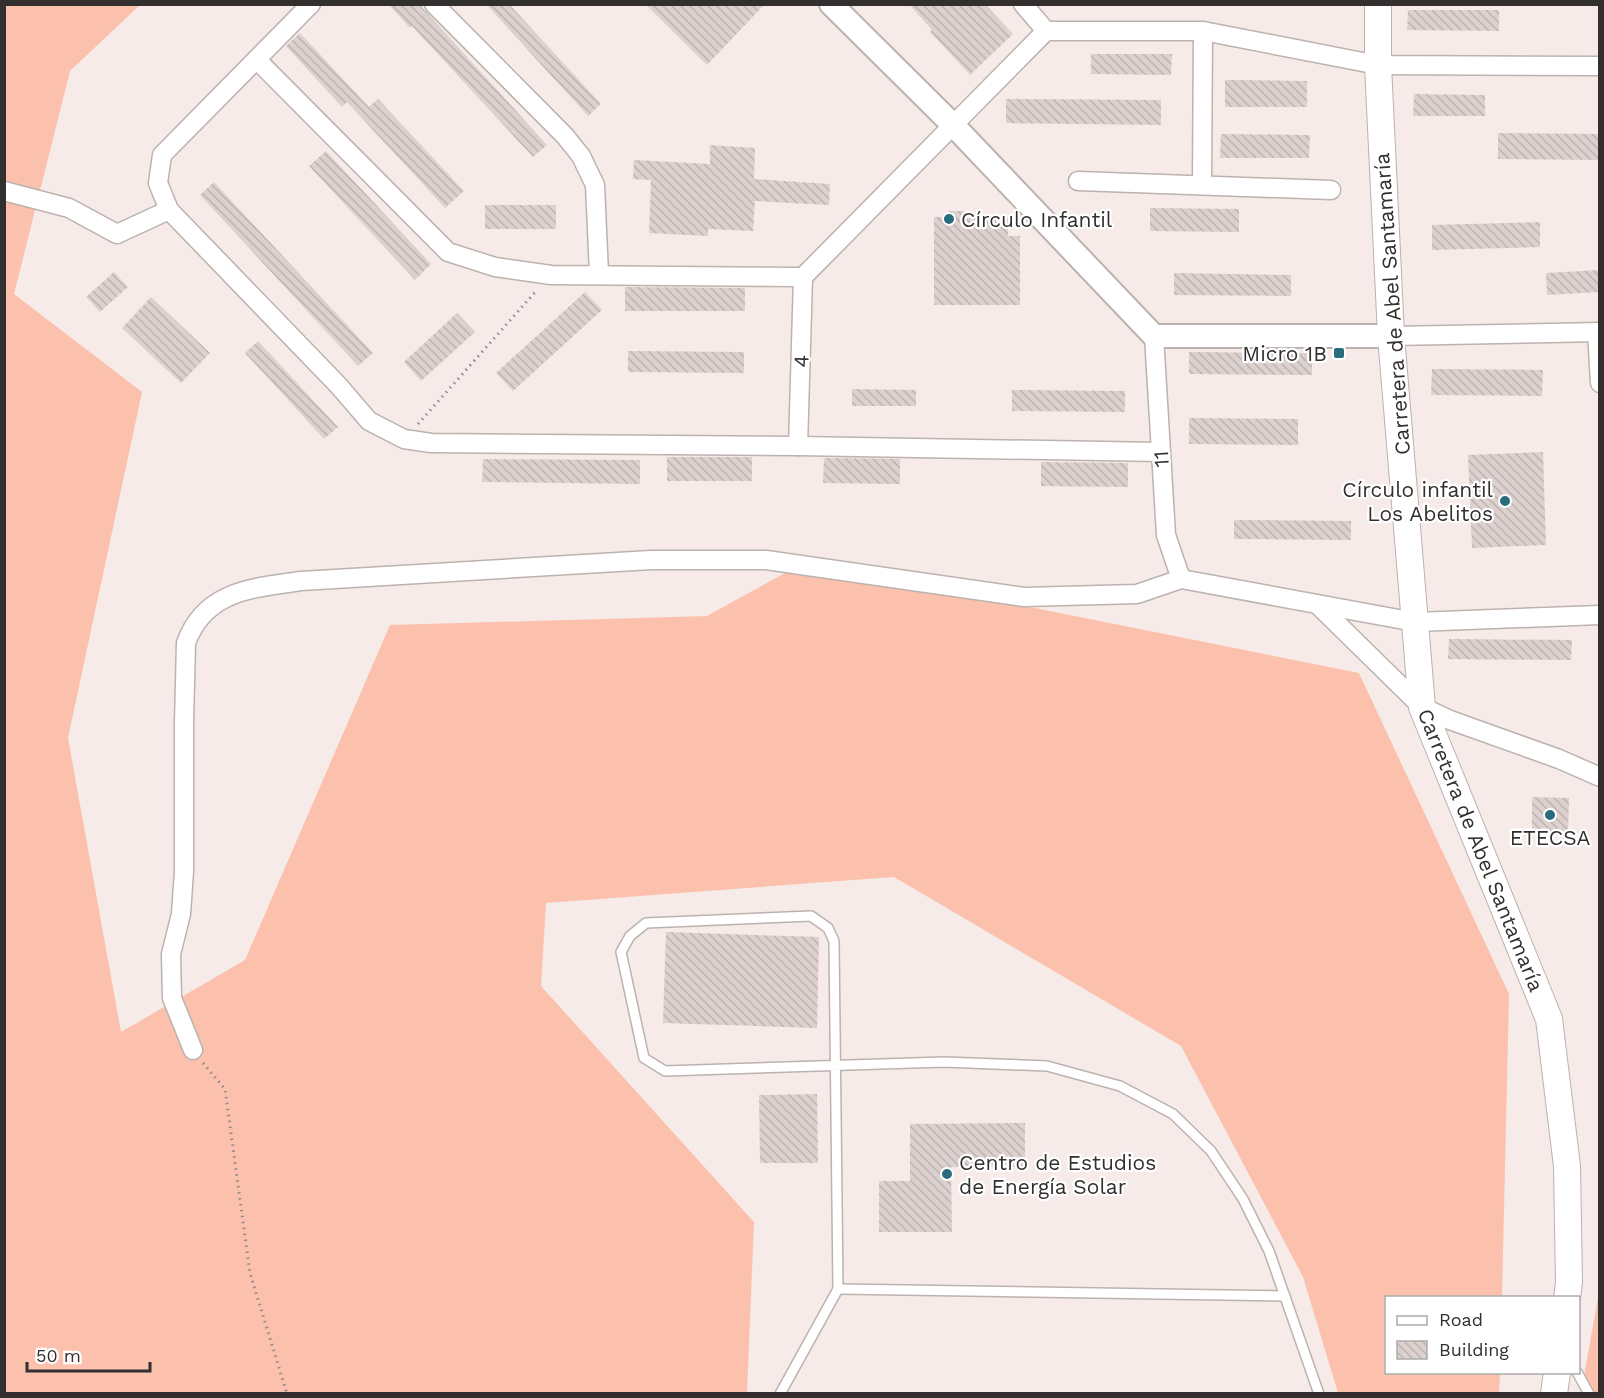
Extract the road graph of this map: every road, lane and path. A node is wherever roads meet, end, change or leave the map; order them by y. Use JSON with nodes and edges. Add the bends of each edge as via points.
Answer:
{"nodes":[{"id":1,"x":311,"y":4,"type":"edge"},
{"id":2,"x":434,"y":4,"type":"edge"},
{"id":3,"x":831,"y":4,"type":"edge"},
{"id":4,"x":1023,"y":4,"type":"edge"},
{"id":5,"x":1378,"y":4,"type":"edge"},
{"id":6,"x":1046,"y":31,"type":"junction"},
{"id":7,"x":1203,"y":32,"type":"junction"},
{"id":8,"x":256,"y":60,"type":"junction"},
{"id":9,"x":1378,"y":65,"type":"junction"},
{"id":10,"x":1599,"y":66,"type":"edge"},
{"id":11,"x":954,"y":126,"type":"junction"},
{"id":12,"x":1078,"y":181,"type":"dead end"},
{"id":13,"x":1202,"y":185,"type":"junction"},
{"id":14,"x":1330,"y":190,"type":"dead end"},
{"id":15,"x":4,"y":191,"type":"edge"},
{"id":16,"x":169,"y":210,"type":"junction"},
{"id":17,"x":599,"y":274,"type":"junction"},
{"id":18,"x":550,"y":275,"type":"junction"},
{"id":19,"x":804,"y":277,"type":"junction"},
{"id":20,"x":1598,"y":332,"type":"edge"},
{"id":21,"x":1154,"y":336,"type":"junction"},
{"id":22,"x":1391,"y":336,"type":"junction"},
{"id":23,"x":1599,"y":383,"type":"edge"},
{"id":24,"x":404,"y":439,"type":"junction"},
{"id":25,"x":798,"y":446,"type":"junction"},
{"id":26,"x":1160,"y":452,"type":"junction"},
{"id":27,"x":1181,"y":579,"type":"junction"},
{"id":28,"x":1317,"y":604,"type":"junction"},
{"id":29,"x":1599,"y":615,"type":"edge"},
{"id":30,"x":1415,"y":622,"type":"junction"},
{"id":31,"x":1422,"y":707,"type":"junction"},
{"id":32,"x":1599,"y":777,"type":"edge"},
{"id":33,"x":192,"y":1050,"type":"joint"},
{"id":34,"x":836,"y":1066,"type":"junction"},
{"id":35,"x":838,"y":1289,"type":"junction"},
{"id":36,"x":1285,"y":1296,"type":"junction"},
{"id":37,"x":1567,"y":1296,"type":"edge"},
{"id":38,"x":1557,"y":1374,"type":"edge"},
{"id":39,"x":1578,"y":1374,"type":"edge"},
{"id":40,"x":287,"y":1394,"type":"edge"},
{"id":41,"x":780,"y":1394,"type":"edge"},
{"id":42,"x":1319,"y":1394,"type":"edge"},
{"id":43,"x":1554,"y":1394,"type":"edge"},
{"id":44,"x":1589,"y":1394,"type":"edge"}],
"edges":[{"from":1,"to":8,"type":"street"},
{"from":2,"to":17,"type":"street","via":[[581,156],[595,185]]},
{"from":3,"to":11,"type":"street"},
{"from":4,"to":6,"type":"street"},
{"from":5,"to":9,"type":"main road","name":"Carretera de Abel Santamaría"},
{"from":6,"to":7,"type":"street"},
{"from":6,"to":11,"type":"street"},
{"from":7,"to":9,"type":"street"},
{"from":7,"to":13,"type":"street"},
{"from":8,"to":16,"type":"street","via":[[162,155],[158,183]]},
{"from":8,"to":18,"type":"street","via":[[448,252],[495,267]]},
{"from":9,"to":10,"type":"street"},
{"from":9,"to":22,"type":"main road","name":"Carretera de Abel Santamaría"},
{"from":11,"to":19,"type":"street"},
{"from":11,"to":21,"type":"street"},
{"from":12,"to":13,"type":"street"},
{"from":13,"to":14,"type":"street"},
{"from":15,"to":16,"type":"street","via":[[69,208],[117,234]]},
{"from":16,"to":24,"type":"street","via":[[369,421]]},
{"from":17,"to":18,"type":"street"},
{"from":17,"to":19,"type":"street"},
{"from":18,"to":24,"type":"path"},
{"from":19,"to":25,"type":"street","name":"4"},
{"from":20,"to":22,"type":"street"},
{"from":20,"to":23,"type":"street"},
{"from":21,"to":22,"type":"street"},
{"from":21,"to":26,"type":"street","name":"11"},
{"from":22,"to":30,"type":"main road","name":"Carretera de Abel Santamaría"},
{"from":24,"to":25,"type":"street","via":[[430,443]]},
{"from":25,"to":26,"type":"street"},
{"from":26,"to":27,"type":"street","name":"11","via":[[1166,535]]},
{"from":27,"to":28,"type":"street"},
{"from":27,"to":33,"type":"street","via":[[1137,594],[1024,597],[766,560],[651,560],[302,581],[245,589],[229,596],[198,620],[186,643],[184,871],[181,914],[171,954],[172,998]]},
{"from":28,"to":30,"type":"street"},
{"from":28,"to":31,"type":"street"},
{"from":29,"to":30,"type":"street"},
{"from":30,"to":31,"type":"main road","name":"Carretera de Abel Santamaría"},
{"from":31,"to":32,"type":"street"},
{"from":31,"to":37,"type":"main road","name":"Carretera de Abel Santamaría","via":[[1549,1019],[1567,1166]]},
{"from":33,"to":40,"type":"path","via":[[225,1089],[250,1273]]},
{"from":34,"to":34,"type":"lane","via":[[665,1071],[644,1058],[621,952],[630,936],[646,923],[812,916],[828,928],[834,941]]},
{"from":34,"to":35,"type":"lane"},
{"from":34,"to":36,"type":"lane","via":[[944,1062],[1047,1066],[1120,1086],[1173,1114],[1211,1151],[1243,1199],[1269,1251]]},
{"from":35,"to":36,"type":"lane"},
{"from":35,"to":41,"type":"lane"},
{"from":36,"to":42,"type":"lane"},
{"from":38,"to":43,"type":"main road"},
{"from":39,"to":44,"type":"lane"}]}
